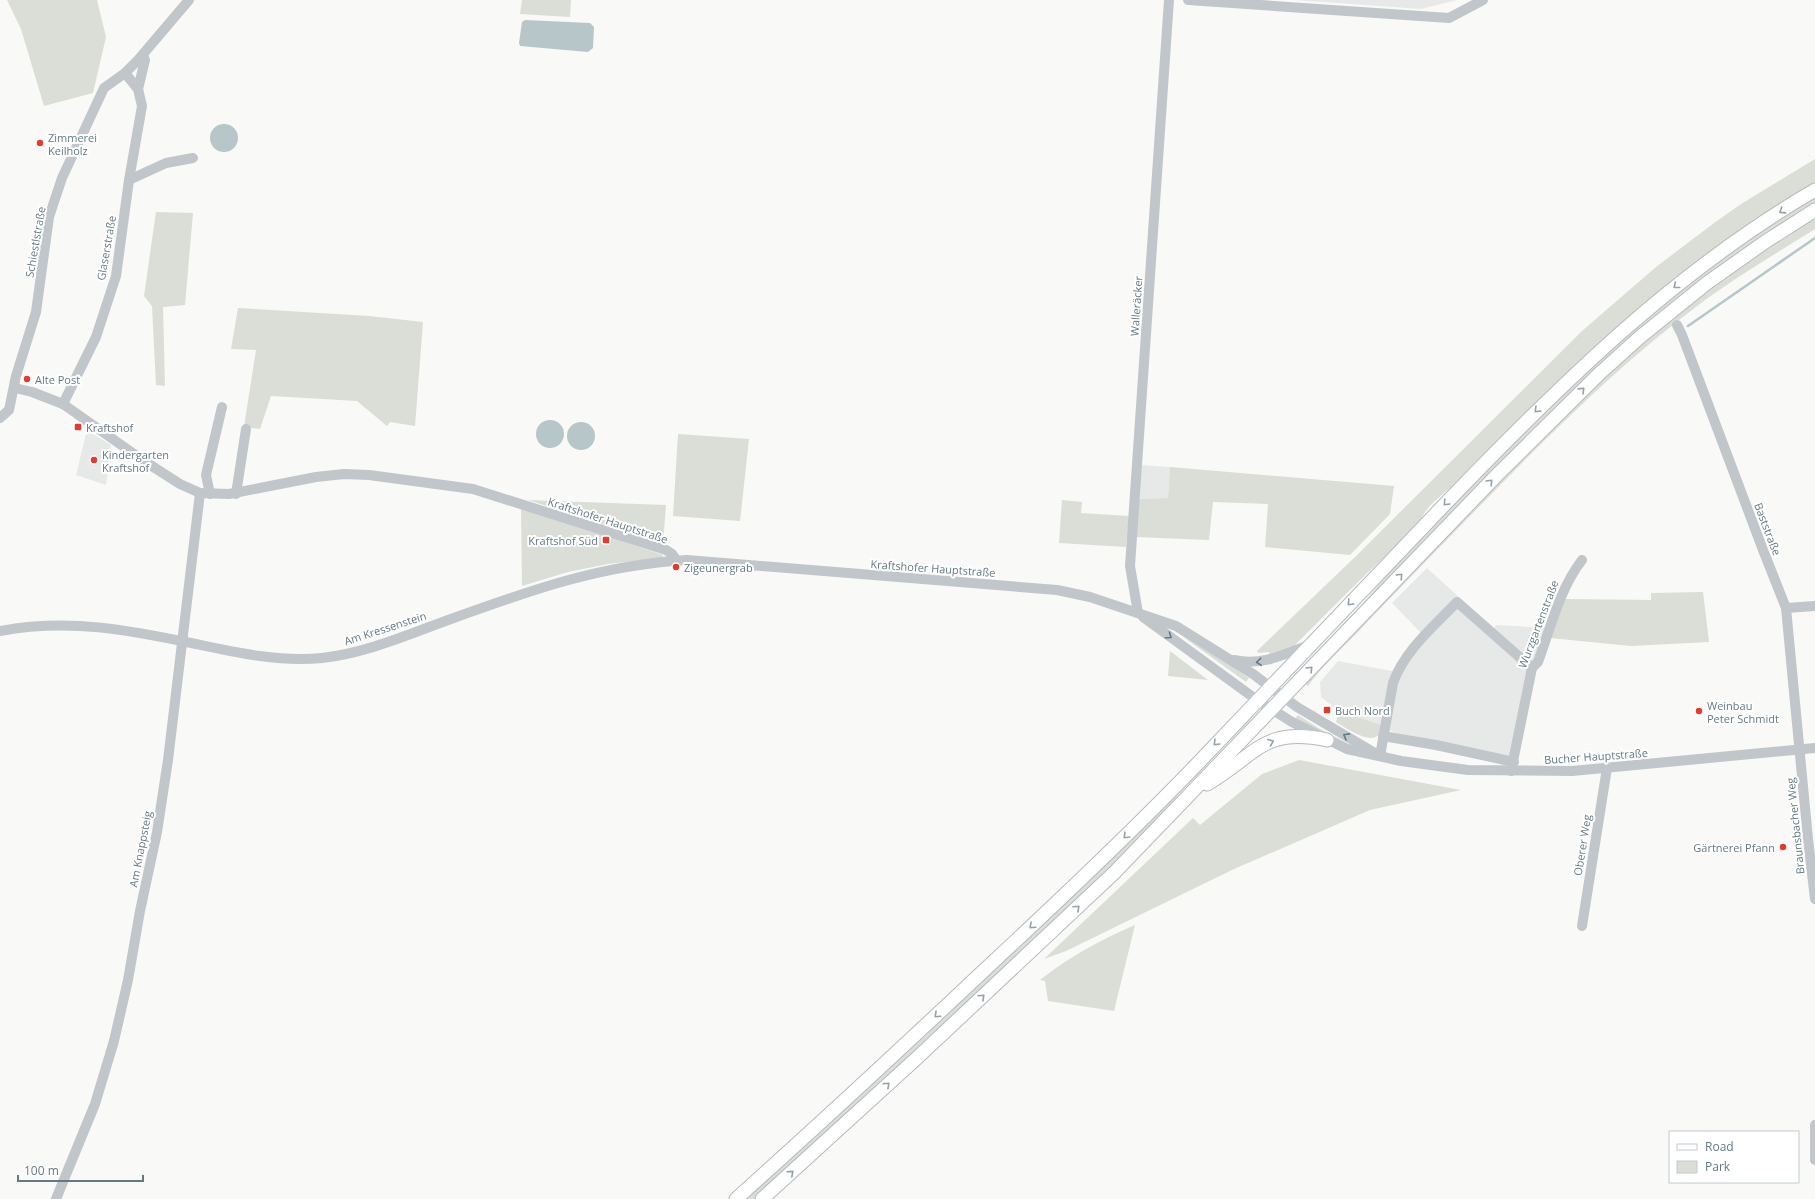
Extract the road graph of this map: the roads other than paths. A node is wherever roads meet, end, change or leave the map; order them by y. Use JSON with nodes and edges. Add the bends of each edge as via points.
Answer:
{"nodes":[{"id":1,"x":190,"y":0,"type":"edge"},
{"id":2,"x":1169,"y":0,"type":"edge"},
{"id":3,"x":1188,"y":0,"type":"edge"},
{"id":4,"x":1483,"y":0,"type":"edge"},
{"id":5,"x":143,"y":55,"type":"junction"},
{"id":6,"x":125,"y":73,"type":"junction"},
{"id":7,"x":138,"y":89,"type":"junction"},
{"id":8,"x":193,"y":158,"type":"dead end"},
{"id":9,"x":129,"y":180,"type":"junction"},
{"id":10,"x":1815,"y":190,"type":"edge"},
{"id":11,"x":1815,"y":210,"type":"edge"},
{"id":12,"x":1677,"y":325,"type":"dead end"},
{"id":13,"x":15,"y":388,"type":"junction"},
{"id":14,"x":63,"y":404,"type":"junction"},
{"id":15,"x":222,"y":407,"type":"dead end"},
{"id":16,"x":0,"y":418,"type":"edge"},
{"id":17,"x":246,"y":429,"type":"dead end"},
{"id":18,"x":200,"y":493,"type":"junction"},
{"id":19,"x":210,"y":494,"type":"junction"},
{"id":20,"x":236,"y":494,"type":"junction"},
{"id":21,"x":1582,"y":560,"type":"dead end"},
{"id":22,"x":677,"y":561,"type":"junction"},
{"id":23,"x":1815,"y":606,"type":"edge"},
{"id":24,"x":1786,"y":608,"type":"junction"},
{"id":25,"x":1138,"y":613,"type":"junction"},
{"id":26,"x":0,"y":631,"type":"edge"},
{"id":27,"x":182,"y":641,"type":"junction"},
{"id":28,"x":1309,"y":645,"type":"junction"},
{"id":29,"x":1230,"y":659,"type":"junction"},
{"id":30,"x":1532,"y":668,"type":"junction"},
{"id":31,"x":1269,"y":687,"type":"junction"},
{"id":32,"x":1282,"y":697,"type":"junction"},
{"id":33,"x":1257,"y":700,"type":"junction"},
{"id":34,"x":1271,"y":709,"type":"junction"},
{"id":35,"x":1384,"y":736,"type":"junction"},
{"id":36,"x":1327,"y":740,"type":"junction"},
{"id":37,"x":1815,"y":748,"type":"edge"},
{"id":38,"x":1800,"y":750,"type":"junction"},
{"id":39,"x":1380,"y":756,"type":"junction"},
{"id":40,"x":1512,"y":767,"type":"junction"},
{"id":41,"x":1607,"y":768,"type":"junction"},
{"id":42,"x":1191,"y":792,"type":"junction"},
{"id":43,"x":1815,"y":899,"type":"edge"},
{"id":44,"x":1582,"y":926,"type":"dead end"},
{"id":45,"x":1815,"y":1125,"type":"edge"},
{"id":46,"x":1815,"y":1160,"type":"edge"},
{"id":47,"x":56,"y":1199,"type":"edge"},
{"id":48,"x":736,"y":1199,"type":"edge"},
{"id":49,"x":762,"y":1199,"type":"edge"}],
"edges":[{"from":1,"to":5,"type":"street","name":"Schiestlstraße"},
{"from":2,"to":25,"type":"street","name":"Walleräcker","via":[[1130,566]]},
{"from":3,"to":4,"type":"street","via":[[1449,18]]},
{"from":5,"to":6,"type":"street","name":"Schiestlstraße"},
{"from":5,"to":7,"type":"street","name":"Glaserstraße","via":[[145,60]]},
{"from":6,"to":7,"type":"street","name":"Glaserstraße"},
{"from":6,"to":13,"type":"street","name":"Schiestlstraße","via":[[104,88],[62,178],[49,217],[36,312],[16,376]]},
{"from":7,"to":9,"type":"street","name":"Glaserstraße","via":[[142,106]]},
{"from":8,"to":9,"type":"street","via":[[166,163]]},
{"from":9,"to":14,"type":"street","name":"Glaserstraße","via":[[116,276],[96,337]]},
{"from":10,"to":28,"type":"main road","one_way":true,"via":[[1718,253],[1630,324],[1501,446]]},
{"from":32,"to":11,"type":"main road","one_way":true,"via":[[1518,453],[1607,366],[1707,283]]},
{"from":12,"to":24,"type":"street","name":"Baststraße"},
{"from":13,"to":14,"type":"street","name":"Kraftshofer Hauptstraße"},
{"from":13,"to":16,"type":"street","via":[[10,410]]},
{"from":14,"to":18,"type":"street","name":"Kraftshofer Hauptstraße","via":[[144,461],[180,484]]},
{"from":15,"to":19,"type":"street","via":[[206,475]]},
{"from":17,"to":20,"type":"street"},
{"from":18,"to":19,"type":"street","name":"Kraftshofer Hauptstraße"},
{"from":18,"to":27,"type":"street","name":"Am Knappsteig"},
{"from":19,"to":20,"type":"street","name":"Kraftshofer Hauptstraße"},
{"from":20,"to":22,"type":"street","name":"Kraftshofer Hauptstraße","via":[[316,477],[344,474],[473,489],[666,550]]},
{"from":21,"to":30,"type":"street","name":"Wurzgartenstraße","via":[[1561,595],[1538,662]]},
{"from":22,"to":25,"type":"street","name":"Kraftshofer Hauptstraße","via":[[705,560],[1057,590],[1090,597]]},
{"from":22,"to":27,"type":"street","name":"Am Kressenstein","via":[[622,567],[567,579],[378,645],[338,656],[277,659]]},
{"from":23,"to":24,"type":"street"},
{"from":24,"to":38,"type":"street","name":"Baststraße"},
{"from":25,"to":29,"type":"street","name":"Kraftshofer Hauptstraße","via":[[1176,626]]},
{"from":25,"to":33,"type":"street","name":"Kraftshofer Hauptstraße","one_way":true},
{"from":26,"to":27,"type":"street","name":"Am Kressenstein","via":[[43,625],[83,625]]},
{"from":27,"to":47,"type":"street","name":"Am Knappsteig","via":[[158,832],[128,980],[114,1041],[95,1104]]},
{"from":28,"to":29,"type":"street","one_way":true,"via":[[1267,661],[1248,662]]},
{"from":28,"to":31,"type":"main road"},
{"from":29,"to":31,"type":"street","name":"Kraftshofer Hauptstraße"},
{"from":30,"to":35,"type":"street","via":[[1457,602],[1410,652],[1397,672]]},
{"from":30,"to":40,"type":"street","name":"Wurzgartenstraße"},
{"from":31,"to":32,"type":"street","name":"Kraftshofer Hauptstraße"},
{"from":31,"to":33,"type":"main road"},
{"from":32,"to":34,"type":"main road"},
{"from":39,"to":32,"type":"street","name":"Bucher Hauptstraße","one_way":true},
{"from":33,"to":34,"type":"street","name":"Kraftshofer Hauptstraße"},
{"from":33,"to":48,"type":"main road","one_way":true,"via":[[1089,872]]},
{"from":34,"to":36,"type":"street","name":"Bucher Hauptstraße"},
{"from":34,"to":42,"type":"main road"},
{"from":35,"to":39,"type":"street"},
{"from":35,"to":40,"type":"street","name":"Bucher Hauptstraße","via":[[1436,745]]},
{"from":36,"to":39,"type":"street","name":"Bucher Hauptstraße","via":[[1347,749]]},
{"from":42,"to":36,"type":"main road","one_way":true,"via":[[1216,778],[1255,749],[1280,738],[1308,736]]},
{"from":37,"to":38,"type":"street","name":"Bucher Hauptstraße"},
{"from":38,"to":41,"type":"street","name":"Bucher Hauptstraße"},
{"from":38,"to":43,"type":"street","name":"Braunsbacher Weg"},
{"from":39,"to":40,"type":"street","name":"Bucher Hauptstraße","via":[[1468,770]]},
{"from":40,"to":41,"type":"street","name":"Bucher Hauptstraße","via":[[1572,772]]},
{"from":41,"to":44,"type":"street","name":"Oberer Weg"},
{"from":49,"to":42,"type":"main road","one_way":true,"via":[[1099,887]]},
{"from":45,"to":46,"type":"street"}]}
